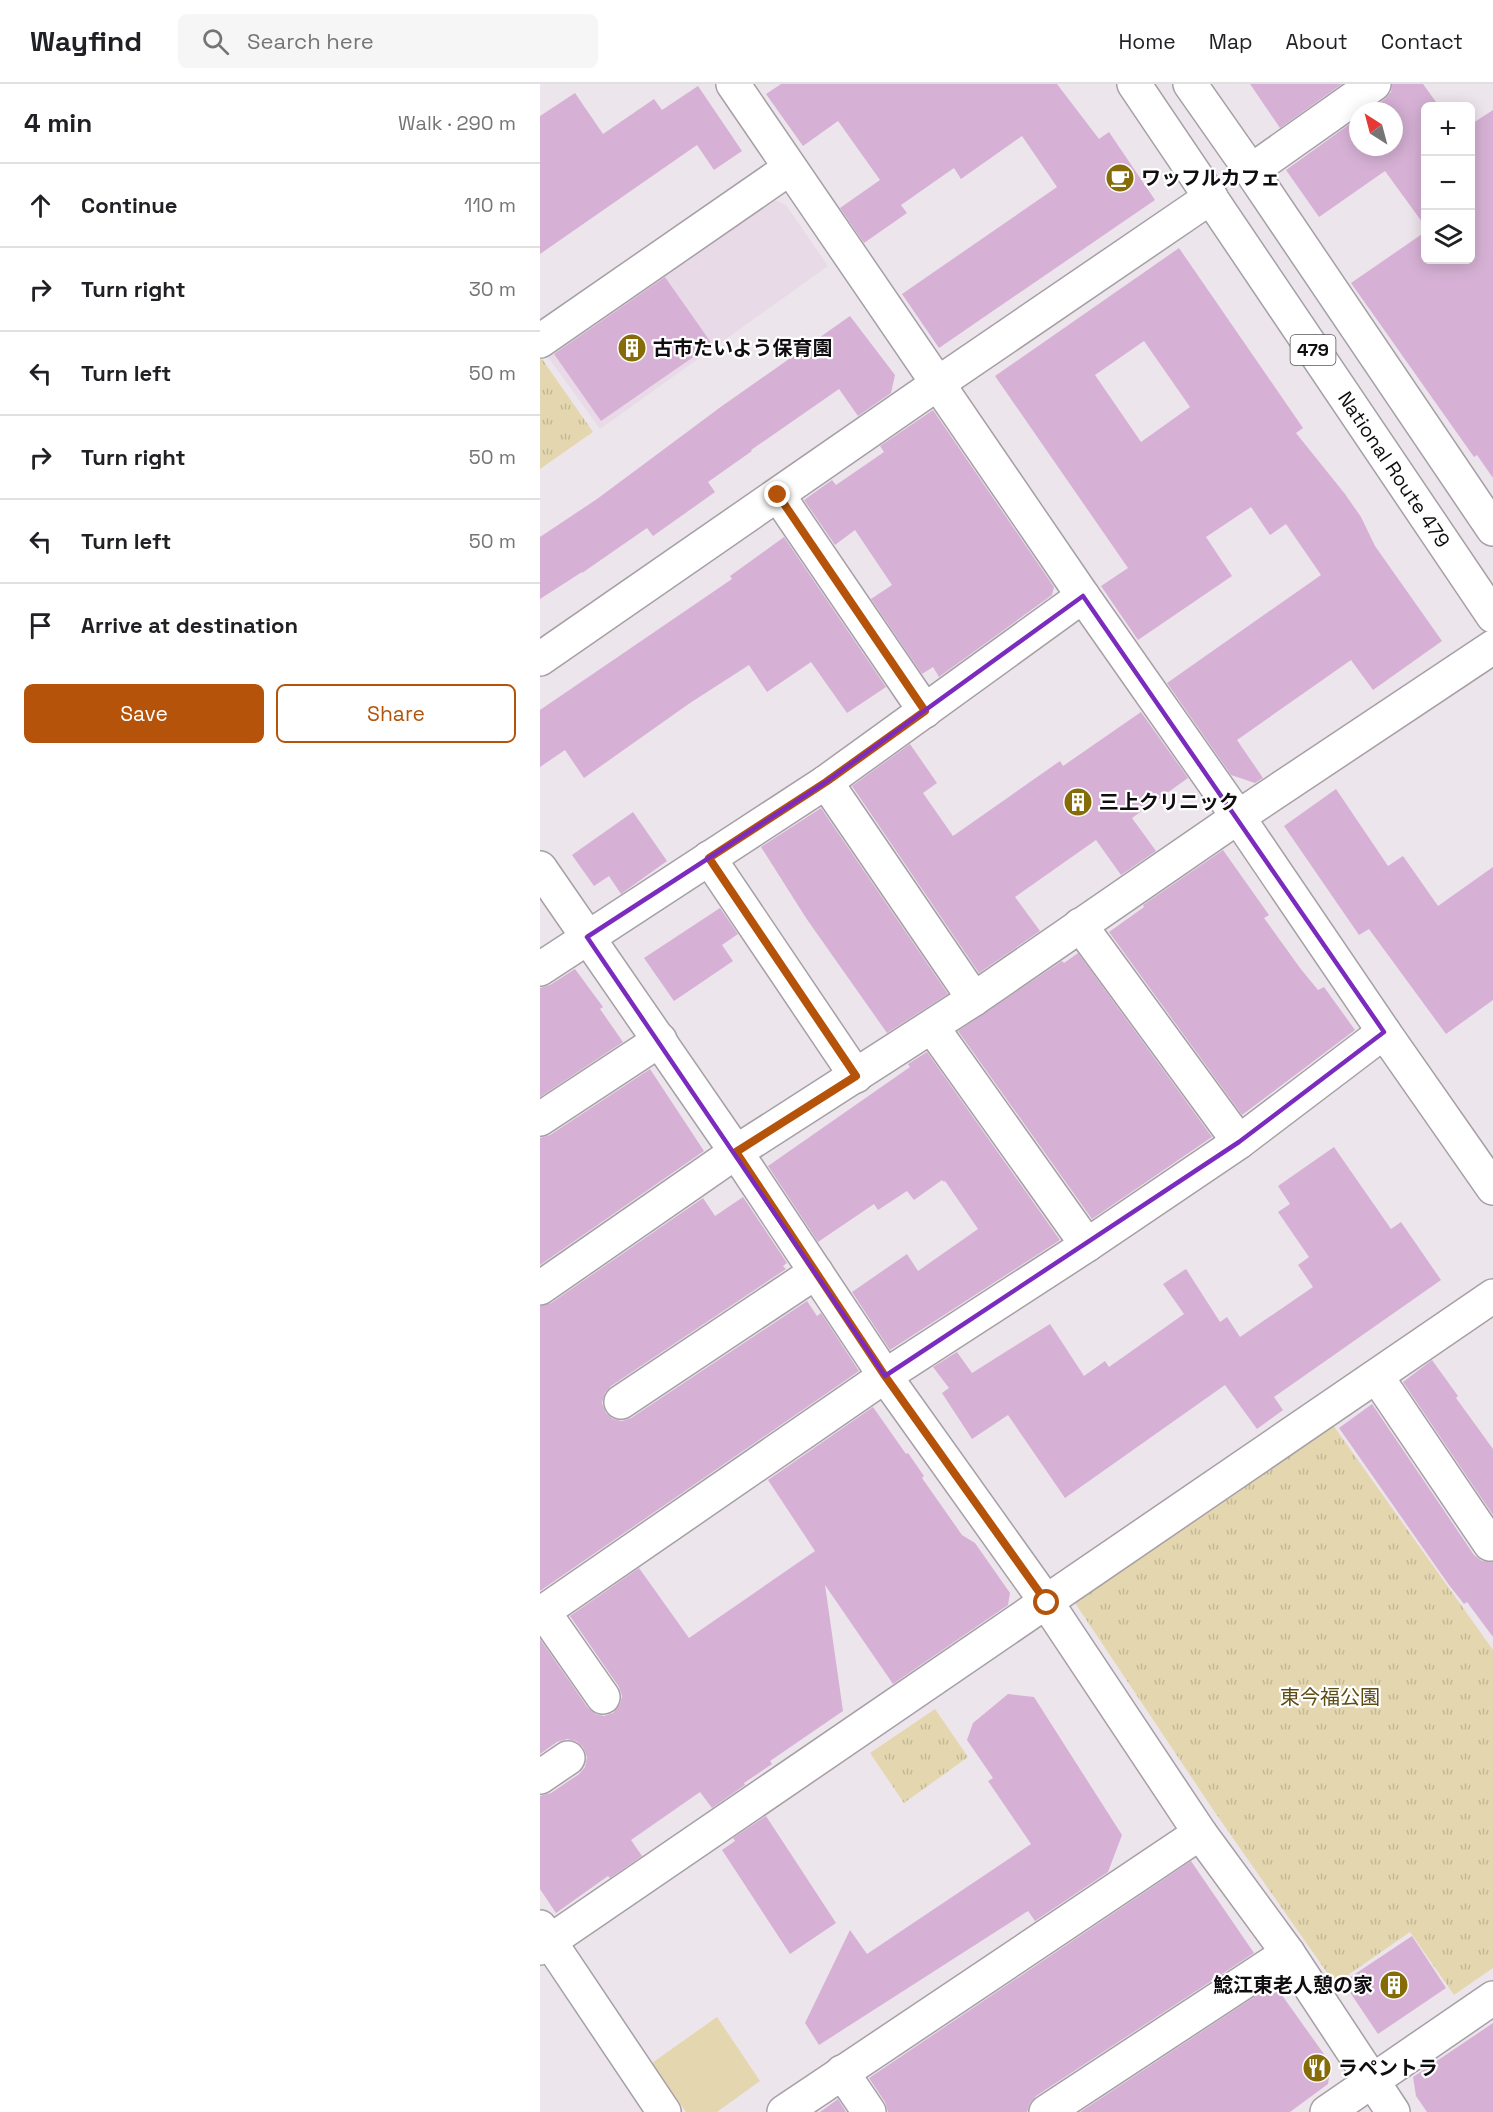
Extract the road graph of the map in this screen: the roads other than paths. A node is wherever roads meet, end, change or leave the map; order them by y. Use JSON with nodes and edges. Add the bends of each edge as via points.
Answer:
{"nodes":[{"id":1,"x":733,"y":84,"type":"edge"},
{"id":2,"x":1134,"y":84,"type":"edge"},
{"id":3,"x":1190,"y":84,"type":"edge"},
{"id":4,"x":1374,"y":84,"type":"edge"},
{"id":5,"x":790,"y":168,"type":"junction"},
{"id":6,"x":1251,"y":171,"type":"junction"},
{"id":7,"x":1211,"y":197,"type":"junction"},
{"id":8,"x":540,"y":341,"type":"edge"},
{"id":9,"x":937,"y":384,"type":"junction"},
{"id":10,"x":778,"y":495,"type":"junction"},
{"id":11,"x":1493,"y":529,"type":"edge"},
{"id":12,"x":1083,"y":596,"type":"junction"},
{"id":13,"x":1493,"y":616,"type":"edge"},
{"id":14,"x":1493,"y":646,"type":"edge"},
{"id":15,"x":540,"y":659,"type":"edge"},
{"id":16,"x":925,"y":711,"type":"junction"},
{"id":17,"x":826,"y":782,"type":"junction"},
{"id":18,"x":1238,"y":817,"type":"junction"},
{"id":19,"x":709,"y":858,"type":"junction"},
{"id":20,"x":540,"y":868,"type":"edge"},
{"id":21,"x":1080,"y":926,"type":"junction"},
{"id":22,"x":587,"y":937,"type":"junction"},
{"id":23,"x":540,"y":969,"type":"edge"},
{"id":24,"x":974,"y":999,"type":"junction"},
{"id":25,"x":932,"y":1027,"type":"junction"},
{"id":26,"x":1384,"y":1032,"type":"junction"},
{"id":27,"x":660,"y":1040,"type":"junction"},
{"id":28,"x":856,"y":1076,"type":"junction"},
{"id":29,"x":540,"y":1119,"type":"edge"},
{"id":30,"x":1239,"y":1142,"type":"junction"},
{"id":31,"x":736,"y":1152,"type":"junction"},
{"id":32,"x":1493,"y":1188,"type":"edge"},
{"id":33,"x":1087,"y":1245,"type":"junction"},
{"id":34,"x":816,"y":1272,"type":"junction"},
{"id":35,"x":540,"y":1288,"type":"edge"},
{"id":36,"x":1493,"y":1296,"type":"edge"},
{"id":37,"x":885,"y":1376,"type":"junction"},
{"id":38,"x":1377,"y":1377,"type":"junction"},
{"id":39,"x":621,"y":1402,"type":"dead end"},
{"id":40,"x":1490,"y":1544,"type":"dead end"},
{"id":41,"x":1047,"y":1603,"type":"junction"},
{"id":42,"x":542,"y":1612,"type":"edge"},
{"id":43,"x":603,"y":1697,"type":"dead end"},
{"id":44,"x":568,"y":1758,"type":"dead end"},
{"id":45,"x":540,"y":1777,"type":"edge"},
{"id":46,"x":1200,"y":1833,"type":"junction"},
{"id":47,"x":544,"y":1939,"type":"edge"},
{"id":48,"x":1288,"y":1953,"type":"junction"},
{"id":49,"x":1492,"y":2001,"type":"edge"},
{"id":50,"x":842,"y":2072,"type":"junction"},
{"id":51,"x":1372,"y":2082,"type":"junction"},
{"id":52,"x":664,"y":2112,"type":"edge"},
{"id":53,"x":784,"y":2112,"type":"edge"},
{"id":54,"x":869,"y":2112,"type":"edge"},
{"id":55,"x":1046,"y":2112,"type":"edge"},
{"id":56,"x":1328,"y":2112,"type":"edge"},
{"id":57,"x":1393,"y":2112,"type":"edge"}],
"edges":[{"from":1,"to":5,"type":"main road"},
{"from":2,"to":7,"type":"main road","name":"National Route 479","number":"479"},
{"from":3,"to":6,"type":"main road","number":"479"},
{"from":4,"to":6,"type":"main road"},
{"from":5,"to":8,"type":"main road"},
{"from":5,"to":9,"type":"main road"},
{"from":6,"to":11,"type":"main road","number":"479"},
{"from":7,"to":9,"type":"main road"},
{"from":7,"to":13,"type":"main road","name":"National Route 479","number":"479"},
{"from":9,"to":10,"type":"main road"},
{"from":9,"to":12,"type":"main road"},
{"from":10,"to":15,"type":"main road"},
{"from":10,"to":16,"type":"main road"},
{"from":12,"to":16,"type":"main road"},
{"from":12,"to":18,"type":"main road"},
{"from":14,"to":18,"type":"main road"},
{"from":16,"to":17,"type":"main road"},
{"from":17,"to":19,"type":"main road"},
{"from":17,"to":24,"type":"main road"},
{"from":18,"to":21,"type":"main road"},
{"from":18,"to":26,"type":"main road"},
{"from":19,"to":22,"type":"main road"},
{"from":19,"to":28,"type":"main road"},
{"from":20,"to":22,"type":"main road"},
{"from":21,"to":24,"type":"main road"},
{"from":21,"to":30,"type":"main road"},
{"from":22,"to":23,"type":"main road"},
{"from":22,"to":27,"type":"main road"},
{"from":24,"to":25,"type":"main road"},
{"from":25,"to":28,"type":"main road"},
{"from":25,"to":33,"type":"main road"},
{"from":26,"to":30,"type":"main road"},
{"from":26,"to":32,"type":"main road"},
{"from":27,"to":29,"type":"main road"},
{"from":27,"to":31,"type":"main road"},
{"from":28,"to":31,"type":"main road"},
{"from":30,"to":33,"type":"main road"},
{"from":31,"to":34,"type":"main road"},
{"from":31,"to":35,"type":"main road"},
{"from":33,"to":37,"type":"main road"},
{"from":34,"to":37,"type":"main road"},
{"from":34,"to":39,"type":"main road"},
{"from":36,"to":38,"type":"main road"},
{"from":37,"to":41,"type":"main road"},
{"from":37,"to":42,"type":"main road"},
{"from":38,"to":40,"type":"main road"},
{"from":38,"to":41,"type":"main road"},
{"from":41,"to":46,"type":"main road"},
{"from":41,"to":47,"type":"main road"},
{"from":42,"to":43,"type":"main road"},
{"from":44,"to":45,"type":"main road"},
{"from":46,"to":48,"type":"main road"},
{"from":46,"to":50,"type":"main road"},
{"from":47,"to":52,"type":"main road"},
{"from":48,"to":51,"type":"main road"},
{"from":48,"to":55,"type":"main road"},
{"from":49,"to":51,"type":"main road"},
{"from":50,"to":53,"type":"main road"},
{"from":50,"to":54,"type":"main road"},
{"from":51,"to":56,"type":"main road"},
{"from":51,"to":57,"type":"main road"}]}
